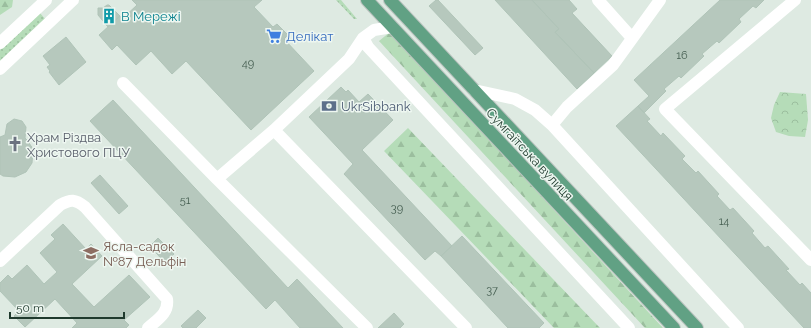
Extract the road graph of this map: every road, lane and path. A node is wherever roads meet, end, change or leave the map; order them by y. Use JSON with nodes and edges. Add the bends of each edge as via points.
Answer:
{"nodes":[{"id":1,"x":46,"y":0,"type":"edge"},
{"id":2,"x":74,"y":0,"type":"edge"},
{"id":3,"x":367,"y":0,"type":"edge"},
{"id":4,"x":390,"y":0,"type":"edge"},
{"id":5,"x":598,"y":0,"type":"edge"},
{"id":6,"x":660,"y":0,"type":"edge"},
{"id":7,"x":796,"y":0,"type":"edge"},
{"id":8,"x":392,"y":27,"type":"junction"},
{"id":9,"x":363,"y":38,"type":"junction"},
{"id":10,"x":632,"y":38,"type":"junction"},
{"id":11,"x":0,"y":43,"type":"edge"},
{"id":12,"x":0,"y":69,"type":"edge"},
{"id":13,"x":123,"y":83,"type":"dead end"},
{"id":14,"x":474,"y":90,"type":"junction"},
{"id":15,"x":552,"y":125,"type":"junction"},
{"id":16,"x":274,"y":130,"type":"junction"},
{"id":17,"x":217,"y":179,"type":"junction"},
{"id":18,"x":811,"y":260,"type":"edge"},
{"id":19,"x":0,"y":261,"type":"edge"},
{"id":20,"x":148,"y":328,"type":"edge"},
{"id":21,"x":367,"y":328,"type":"edge"},
{"id":22,"x":466,"y":328,"type":"edge"},
{"id":23,"x":629,"y":328,"type":"edge"},
{"id":24,"x":674,"y":328,"type":"edge"},
{"id":25,"x":697,"y":328,"type":"edge"},
{"id":26,"x":738,"y":328,"type":"edge"}],
"edges":[{"from":1,"to":11,"type":"street"},
{"from":2,"to":12,"type":"street"},
{"from":3,"to":8,"type":"main road","name":"Сумгаїтська вулиця"},
{"from":4,"to":14,"type":"main road","name":"Сумгаїтська вулиця"},
{"from":5,"to":10,"type":"street"},
{"from":6,"to":10,"type":"street"},
{"from":7,"to":18,"type":"street","via":[[665,110]]},
{"from":8,"to":9,"type":"street","via":[[374,30]]},
{"from":8,"to":24,"type":"main road","name":"Сумгаїтська вулиця"},
{"from":9,"to":16,"type":"street","via":[[349,59]]},
{"from":9,"to":23,"type":"street","via":[[368,48]]},
{"from":10,"to":15,"type":"street","via":[[613,65]]},
{"from":13,"to":17,"type":"street"},
{"from":14,"to":15,"type":"street","via":[[515,99],[535,110]]},
{"from":14,"to":25,"type":"main road","name":"Сумгаїтська вулиця"},
{"from":15,"to":26,"type":"street"},
{"from":16,"to":17,"type":"street"},
{"from":16,"to":22,"type":"street"},
{"from":17,"to":21,"type":"street"},
{"from":19,"to":20,"type":"street","via":[[60,205],[69,200],[78,202],[167,299],[168,307],[164,314]]}]}
